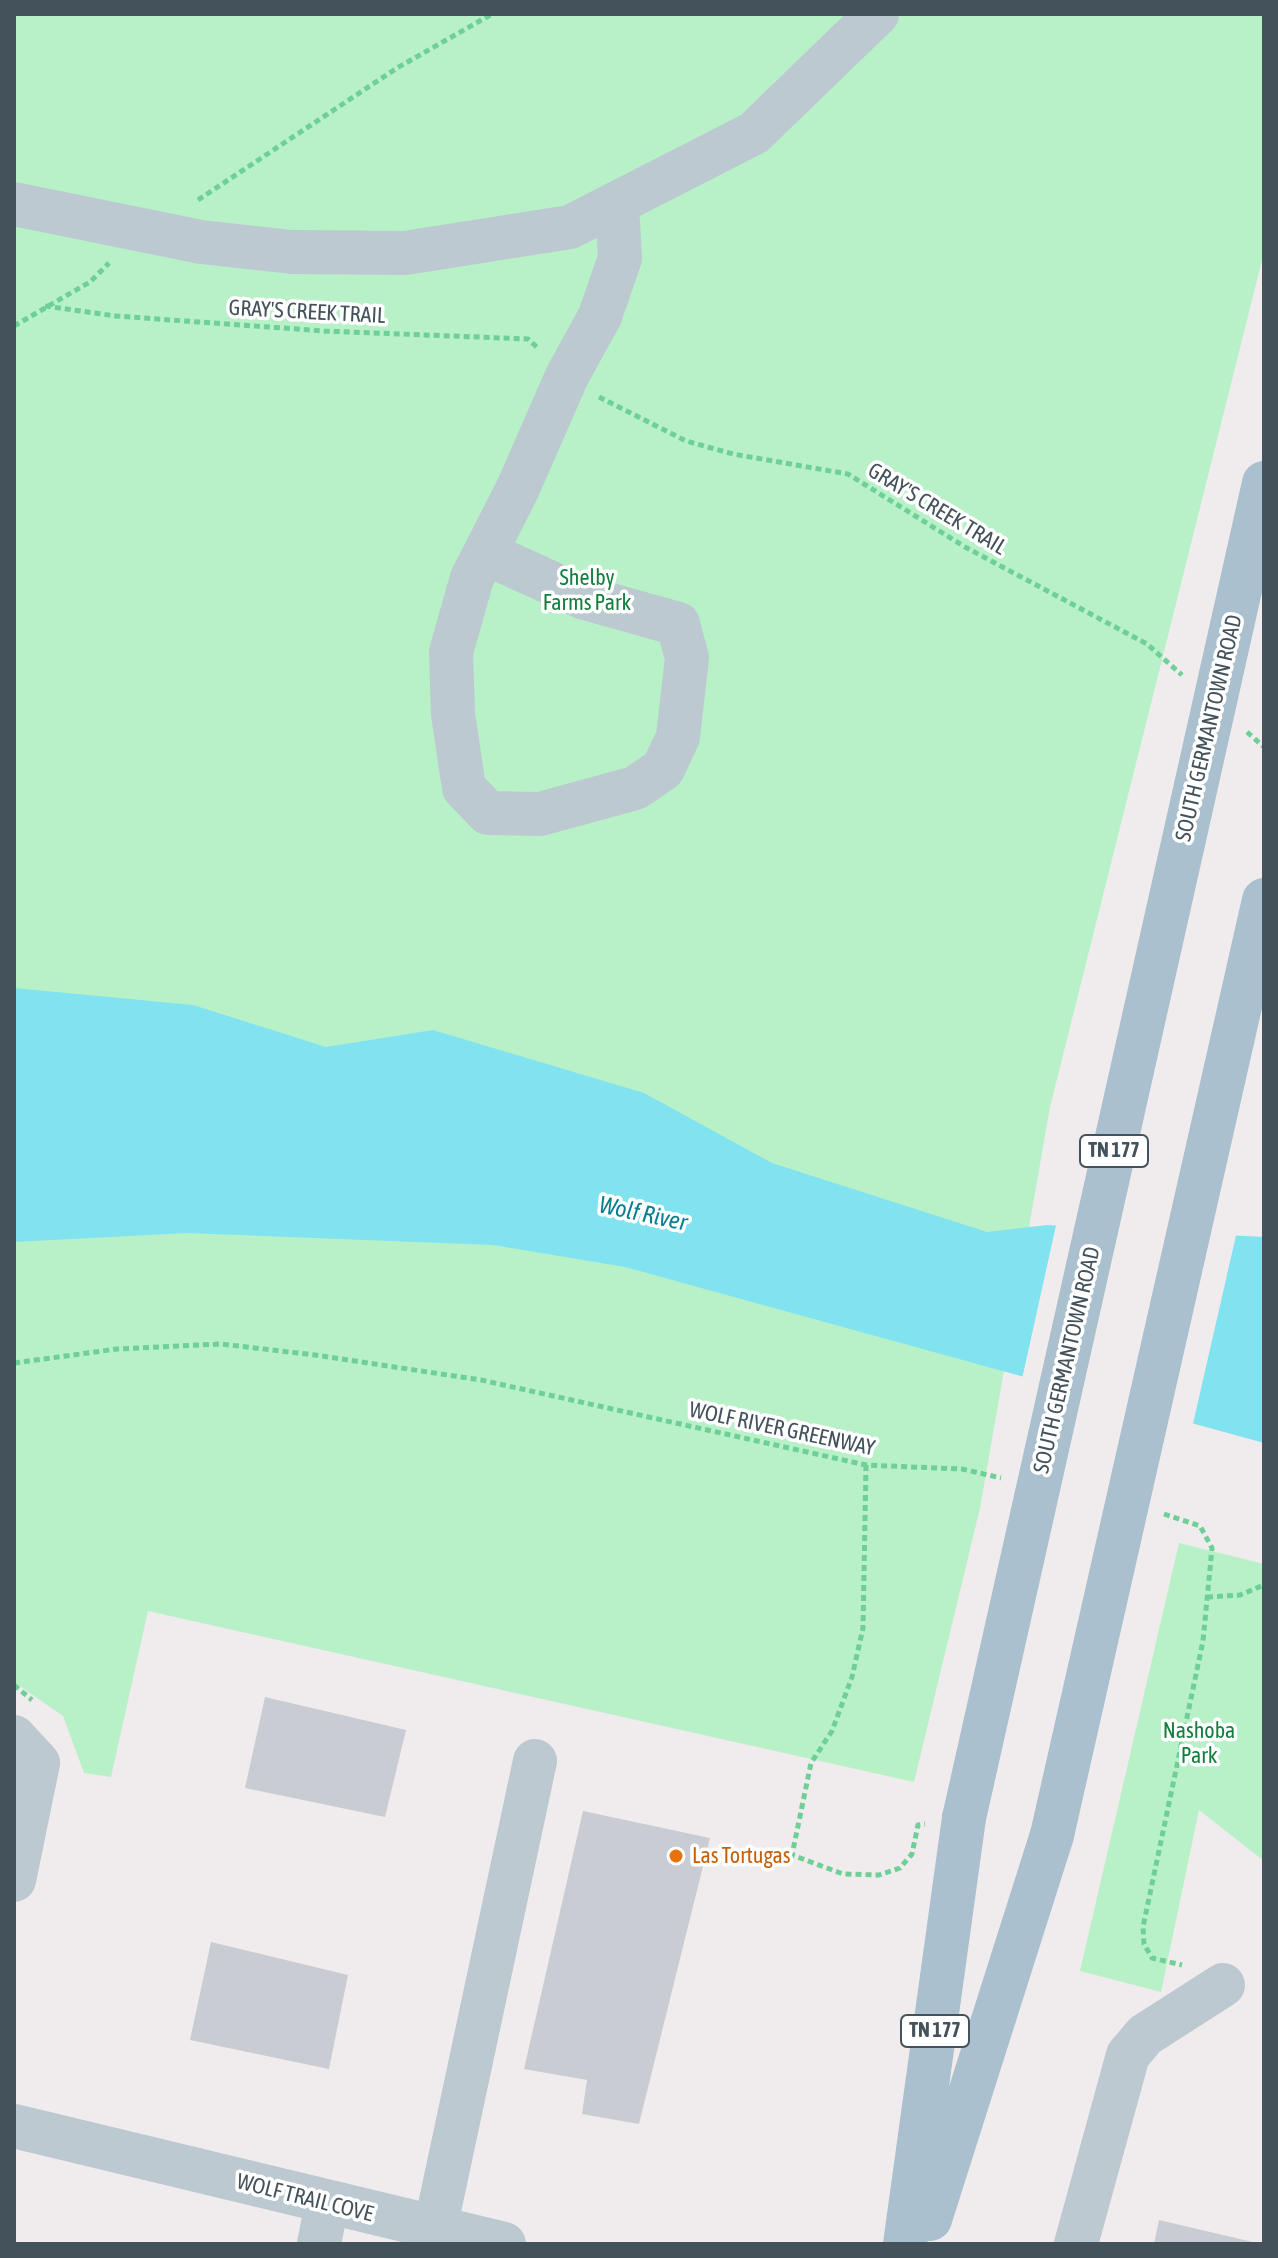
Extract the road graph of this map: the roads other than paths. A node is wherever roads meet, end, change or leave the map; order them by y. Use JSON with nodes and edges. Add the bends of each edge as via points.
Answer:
{"nodes":[{"id":1,"x":877,"y":14,"type":"edge"},
{"id":2,"x":14,"y":204,"type":"edge"},
{"id":3,"x":617,"y":204,"type":"junction"},
{"id":4,"x":1264,"y":483,"type":"edge"},
{"id":5,"x":485,"y":553,"type":"junction"},
{"id":6,"x":1264,"y":900,"type":"edge"},
{"id":7,"x":14,"y":1737,"type":"edge"},
{"id":8,"x":535,"y":1761,"type":"dead end"},
{"id":9,"x":14,"y":1880,"type":"edge"},
{"id":10,"x":1209,"y":1976,"type":"road end"},
{"id":11,"x":14,"y":2126,"type":"edge"},
{"id":12,"x":323,"y":2223,"type":"edge"},
{"id":13,"x":435,"y":2229,"type":"junction"},
{"id":14,"x":504,"y":2244,"type":"edge"},
{"id":15,"x":905,"y":2244,"type":"edge"},
{"id":16,"x":922,"y":2244,"type":"edge"},
{"id":17,"x":1076,"y":2244,"type":"edge"}],
"edges":[{"from":1,"to":3,"type":"street","via":[[754,133]]},
{"from":2,"to":3,"type":"street","via":[[149,232],[292,252],[405,253],[570,227]]},
{"from":3,"to":5,"type":"street","via":[[620,258],[600,316]]},
{"from":4,"to":15,"type":"main road","name":"SOUTH GERMANTOWN ROAD","number":"TN 177","bridge":true,"via":[[964,1818]]},
{"from":5,"to":5,"type":"street","via":[[472,578],[451,652],[464,788],[488,813],[540,814],[635,788],[663,769],[678,737],[687,658],[678,624],[582,597]]},
{"from":6,"to":16,"type":"main road","number":"TN 177","bridge":true,"via":[[1052,1835]]},
{"from":7,"to":9,"type":"street","via":[[38,1763]]},
{"from":8,"to":13,"type":"street"},
{"from":10,"to":17,"type":"street","via":[[1128,2055]]},
{"from":11,"to":12,"type":"street","name":"WOLF TRAIL COVE","via":[[106,2150]]},
{"from":12,"to":13,"type":"street","name":"WOLF TRAIL COVE"},
{"from":13,"to":14,"type":"street","name":"WOLF TRAIL COVE"}]}
